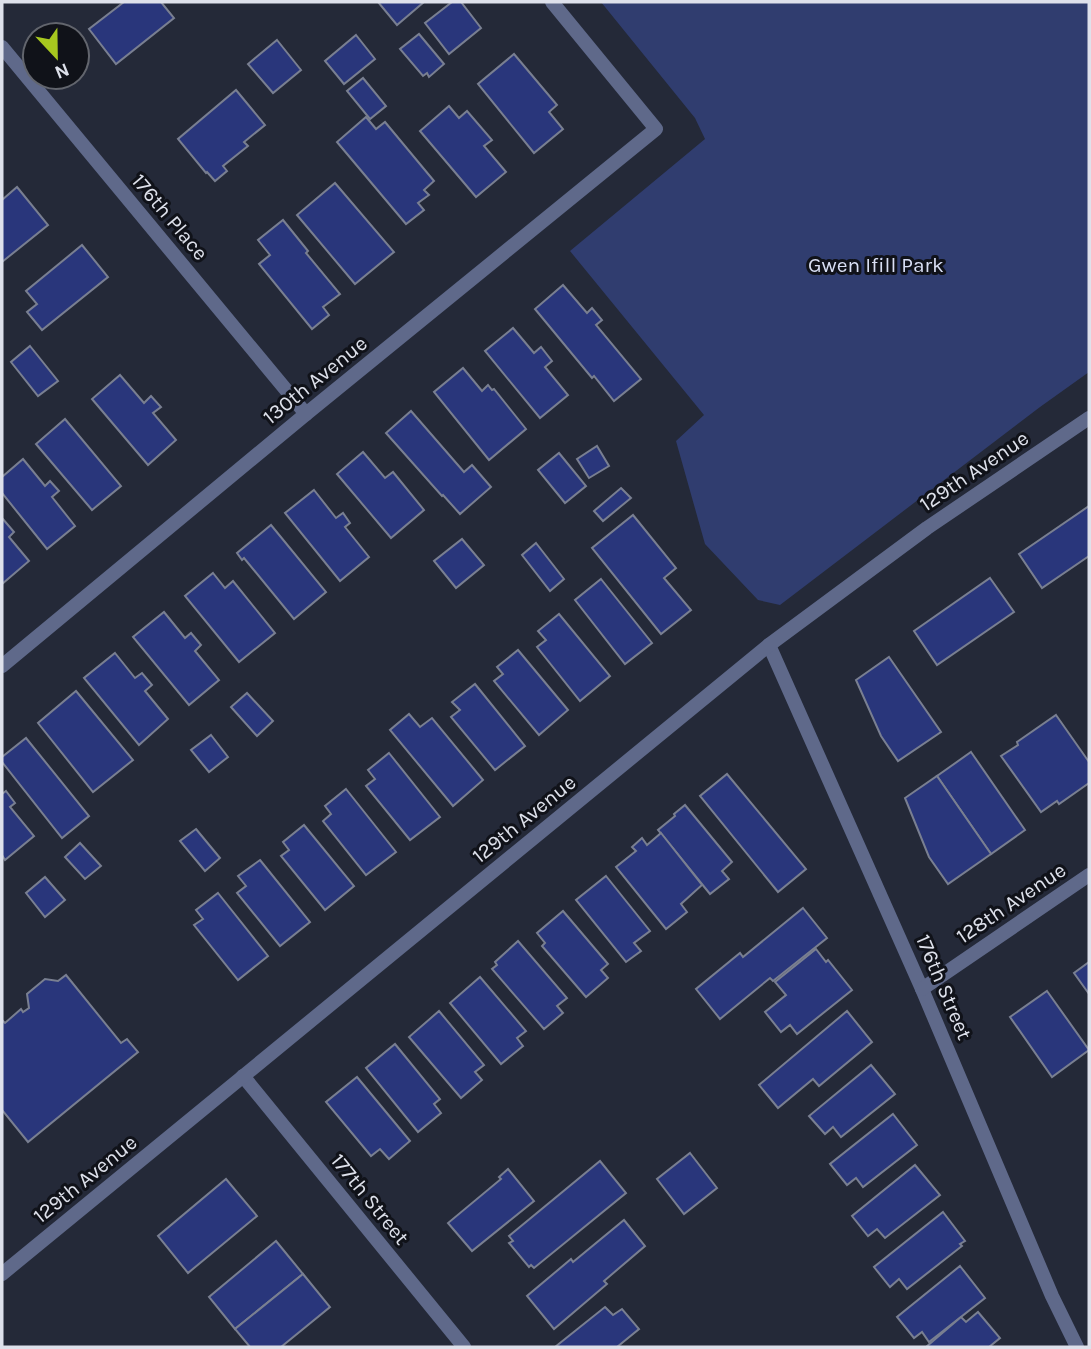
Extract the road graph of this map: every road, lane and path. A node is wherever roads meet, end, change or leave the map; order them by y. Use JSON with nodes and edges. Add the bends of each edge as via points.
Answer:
{"nodes":[{"id":1,"x":552,"y":2,"type":"edge"},
{"id":2,"x":2,"y":47,"type":"edge"},
{"id":3,"x":306,"y":415,"type":"junction"},
{"id":4,"x":1089,"y":418,"type":"edge"},
{"id":5,"x":769,"y":645,"type":"junction"},
{"id":6,"x":2,"y":666,"type":"edge"},
{"id":7,"x":1089,"y":875,"type":"edge"},
{"id":8,"x":922,"y":989,"type":"junction"},
{"id":9,"x":243,"y":1076,"type":"junction"},
{"id":10,"x":2,"y":1274,"type":"edge"},
{"id":11,"x":464,"y":1347,"type":"edge"},
{"id":12,"x":1077,"y":1347,"type":"edge"}],
"edges":[{"from":1,"to":3,"type":"street","name":"130th Avenue","via":[[656,129]]},
{"from":2,"to":3,"type":"street","name":"176th Place"},
{"from":3,"to":6,"type":"street","name":"130th Avenue"},
{"from":4,"to":5,"type":"street","name":"129th Avenue"},
{"from":5,"to":8,"type":"street","name":"176th Street"},
{"from":5,"to":9,"type":"street","name":"129th Avenue"},
{"from":7,"to":8,"type":"street","name":"128th Avenue"},
{"from":8,"to":12,"type":"street","name":"176th Street"},
{"from":9,"to":10,"type":"street","name":"129th Avenue"},
{"from":9,"to":11,"type":"street","name":"177th Street"}]}
